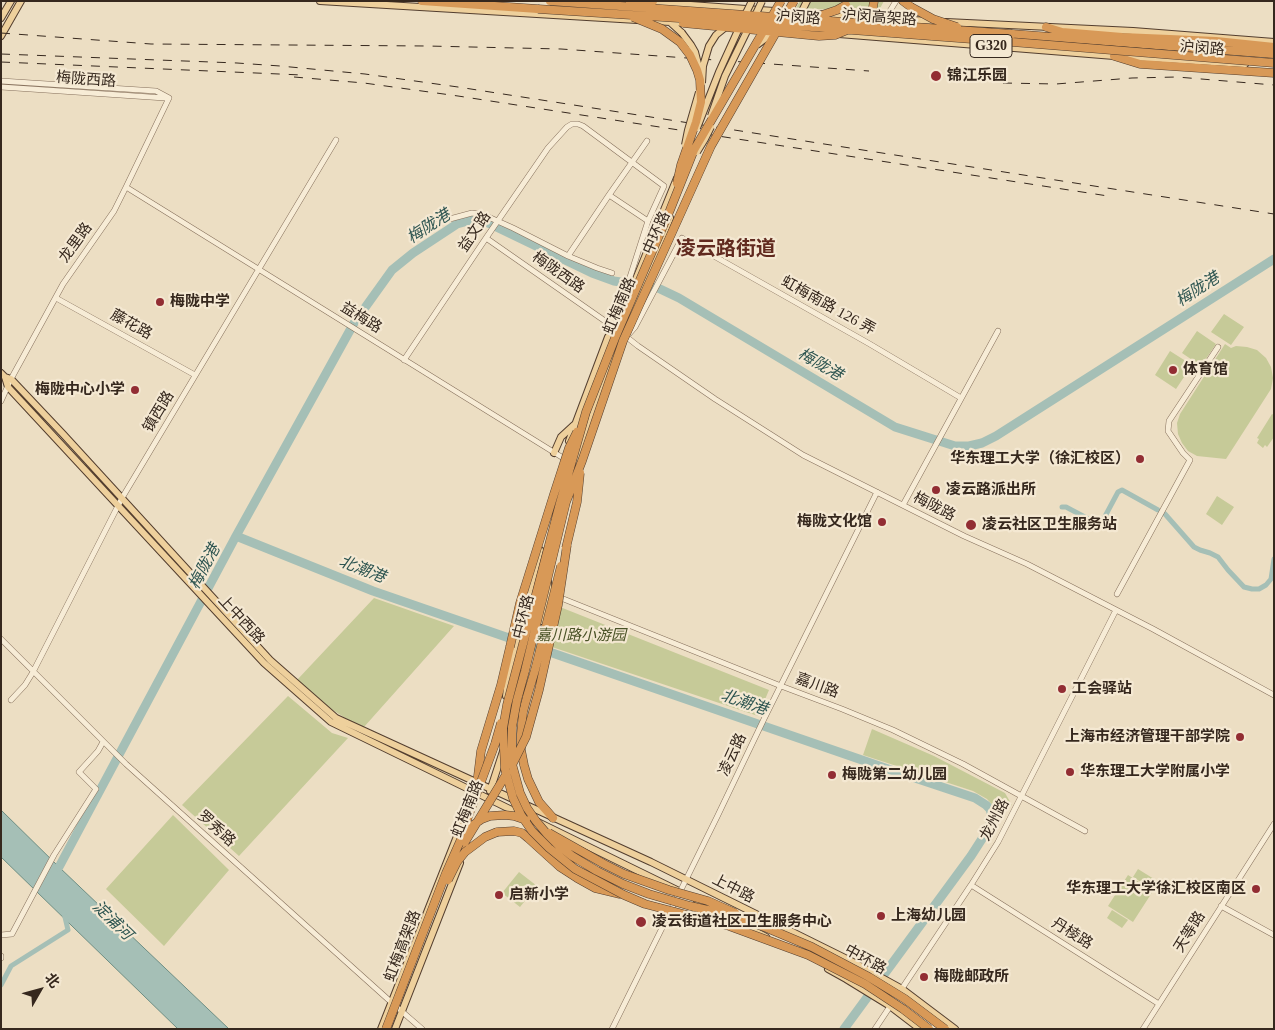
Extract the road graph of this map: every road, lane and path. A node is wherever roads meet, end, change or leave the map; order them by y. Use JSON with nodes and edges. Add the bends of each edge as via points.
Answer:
{"nodes":[{"id":1,"x":11,"y":1,"type":"edge"},
{"id":2,"x":21,"y":1,"type":"edge"},
{"id":3,"x":320,"y":1,"type":"edge"},
{"id":4,"x":422,"y":1,"type":"edge"},
{"id":5,"x":550,"y":1,"type":"edge"},
{"id":6,"x":562,"y":1,"type":"edge"},
{"id":7,"x":631,"y":1,"type":"edge"},
{"id":8,"x":653,"y":1,"type":"edge"},
{"id":9,"x":743,"y":1,"type":"edge"},
{"id":10,"x":752,"y":1,"type":"edge"},
{"id":11,"x":762,"y":1,"type":"edge"},
{"id":12,"x":781,"y":1,"type":"edge"},
{"id":13,"x":794,"y":1,"type":"edge"},
{"id":14,"x":808,"y":1,"type":"edge"},
{"id":15,"x":850,"y":1,"type":"edge"},
{"id":16,"x":874,"y":1,"type":"edge"},
{"id":17,"x":896,"y":1,"type":"edge"},
{"id":18,"x":903,"y":1,"type":"edge"},
{"id":19,"x":604,"y":9,"type":"junction"},
{"id":20,"x":738,"y":9,"type":"junction"},
{"id":21,"x":801,"y":13,"type":"junction"},
{"id":22,"x":632,"y":17,"type":"junction"},
{"id":23,"x":1,"y":18,"type":"edge"},
{"id":24,"x":741,"y":18,"type":"junction"},
{"id":25,"x":809,"y":19,"type":"junction"},
{"id":26,"x":885,"y":19,"type":"junction"},
{"id":27,"x":670,"y":22,"type":"junction"},
{"id":28,"x":726,"y":25,"type":"junction"},
{"id":29,"x":1021,"y":26,"type":"junction"},
{"id":30,"x":1046,"y":27,"type":"junction"},
{"id":31,"x":790,"y":30,"type":"junction"},
{"id":32,"x":966,"y":31,"type":"junction"},
{"id":33,"x":1062,"y":32,"type":"junction"},
{"id":34,"x":1010,"y":33,"type":"junction"},
{"id":35,"x":1001,"y":35,"type":"junction"},
{"id":36,"x":1,"y":36,"type":"edge"},
{"id":37,"x":1050,"y":36,"type":"junction"},
{"id":38,"x":1134,"y":40,"type":"junction"},
{"id":39,"x":1274,"y":42,"type":"edge"},
{"id":40,"x":1274,"y":47,"type":"edge"},
{"id":41,"x":1274,"y":52,"type":"edge"},
{"id":42,"x":1114,"y":56,"type":"junction"},
{"id":43,"x":1129,"y":57,"type":"junction"},
{"id":44,"x":1274,"y":65,"type":"edge"},
{"id":45,"x":1274,"y":73,"type":"edge"},
{"id":46,"x":1,"y":81,"type":"edge"},
{"id":47,"x":702,"y":83,"type":"junction"},
{"id":48,"x":1,"y":86,"type":"edge"},
{"id":49,"x":168,"y":98,"type":"junction"},
{"id":50,"x":336,"y":140,"type":"dead end"},
{"id":51,"x":647,"y":141,"type":"dead end"},
{"id":52,"x":697,"y":152,"type":"junction"},
{"id":53,"x":685,"y":159,"type":"junction"},
{"id":54,"x":632,"y":162,"type":"junction"},
{"id":55,"x":126,"y":188,"type":"junction"},
{"id":56,"x":609,"y":195,"type":"junction"},
{"id":57,"x":670,"y":210,"type":"junction"},
{"id":58,"x":431,"y":218,"type":"dead end"},
{"id":59,"x":498,"y":220,"type":"junction"},
{"id":60,"x":648,"y":222,"type":"junction"},
{"id":61,"x":486,"y":238,"type":"junction"},
{"id":62,"x":568,"y":256,"type":"junction"},
{"id":63,"x":258,"y":270,"type":"junction"},
{"id":64,"x":612,"y":273,"type":"dead end"},
{"id":65,"x":56,"y":298,"type":"junction"},
{"id":66,"x":615,"y":328,"type":"junction"},
{"id":67,"x":998,"y":331,"type":"dead end"},
{"id":68,"x":625,"y":335,"type":"junction"},
{"id":69,"x":1218,"y":347,"type":"dead end"},
{"id":70,"x":404,"y":360,"type":"junction"},
{"id":71,"x":195,"y":375,"type":"junction"},
{"id":72,"x":6,"y":376,"type":"edge"},
{"id":73,"x":601,"y":376,"type":"junction"},
{"id":74,"x":612,"y":377,"type":"junction"},
{"id":75,"x":602,"y":386,"type":"junction"},
{"id":76,"x":8,"y":387,"type":"junction"},
{"id":77,"x":589,"y":388,"type":"junction"},
{"id":78,"x":960,"y":398,"type":"junction"},
{"id":79,"x":1,"y":401,"type":"edge"},
{"id":80,"x":586,"y":412,"type":"junction"},
{"id":81,"x":575,"y":424,"type":"junction"},
{"id":82,"x":554,"y":453,"type":"junction"},
{"id":83,"x":564,"y":458,"type":"junction"},
{"id":84,"x":577,"y":465,"type":"junction"},
{"id":85,"x":557,"y":491,"type":"junction"},
{"id":86,"x":877,"y":492,"type":"junction"},
{"id":87,"x":122,"y":498,"type":"junction"},
{"id":88,"x":118,"y":505,"type":"junction"},
{"id":89,"x":903,"y":505,"type":"junction"},
{"id":90,"x":558,"y":508,"type":"junction"},
{"id":91,"x":548,"y":543,"type":"junction"},
{"id":92,"x":567,"y":545,"type":"junction"},
{"id":93,"x":539,"y":553,"type":"junction"},
{"id":94,"x":554,"y":586,"type":"junction"},
{"id":95,"x":198,"y":587,"type":"junction"},
{"id":96,"x":533,"y":588,"type":"junction"},
{"id":97,"x":548,"y":594,"type":"junction"},
{"id":98,"x":1117,"y":594,"type":"dead end"},
{"id":99,"x":562,"y":598,"type":"junction"},
{"id":100,"x":1116,"y":610,"type":"junction"},
{"id":101,"x":1,"y":639,"type":"edge"},
{"id":102,"x":515,"y":649,"type":"junction"},
{"id":103,"x":33,"y":672,"type":"junction"},
{"id":104,"x":781,"y":686,"type":"junction"},
{"id":105,"x":1274,"y":695,"type":"edge"},
{"id":106,"x":11,"y":700,"type":"dead end"},
{"id":107,"x":506,"y":705,"type":"junction"},
{"id":108,"x":524,"y":710,"type":"junction"},
{"id":109,"x":103,"y":742,"type":"junction"},
{"id":110,"x":506,"y":743,"type":"junction"},
{"id":111,"x":477,"y":784,"type":"junction"},
{"id":112,"x":491,"y":789,"type":"junction"},
{"id":113,"x":474,"y":792,"type":"junction"},
{"id":114,"x":1021,"y":796,"type":"junction"},
{"id":115,"x":487,"y":798,"type":"junction"},
{"id":116,"x":553,"y":818,"type":"junction"},
{"id":117,"x":1274,"y":824,"type":"edge"},
{"id":118,"x":1085,"y":831,"type":"dead end"},
{"id":119,"x":457,"y":846,"type":"junction"},
{"id":120,"x":448,"y":874,"type":"junction"},
{"id":121,"x":686,"y":879,"type":"junction"},
{"id":122,"x":971,"y":885,"type":"junction"},
{"id":123,"x":680,"y":891,"type":"junction"},
{"id":124,"x":624,"y":895,"type":"junction"},
{"id":125,"x":1221,"y":906,"type":"junction"},
{"id":126,"x":752,"y":923,"type":"junction"},
{"id":127,"x":1,"y":935,"type":"edge"},
{"id":128,"x":1274,"y":935,"type":"edge"},
{"id":129,"x":902,"y":988,"type":"junction"},
{"id":130,"x":391,"y":1002,"type":"junction"},
{"id":131,"x":1159,"y":1004,"type":"junction"},
{"id":132,"x":890,"y":1006,"type":"junction"},
{"id":133,"x":401,"y":1012,"type":"junction"},
{"id":134,"x":381,"y":1029,"type":"edge"},
{"id":135,"x":386,"y":1029,"type":"edge"},
{"id":136,"x":390,"y":1029,"type":"edge"},
{"id":137,"x":395,"y":1029,"type":"edge"},
{"id":138,"x":422,"y":1029,"type":"edge"},
{"id":139,"x":612,"y":1029,"type":"edge"},
{"id":140,"x":875,"y":1029,"type":"edge"},
{"id":141,"x":920,"y":1029,"type":"edge"},
{"id":142,"x":929,"y":1029,"type":"edge"},
{"id":143,"x":945,"y":1029,"type":"edge"},
{"id":144,"x":955,"y":1029,"type":"edge"},
{"id":145,"x":1143,"y":1029,"type":"edge"}],
"edges":[{"from":1,"to":23,"type":"main road"},
{"from":2,"to":36,"type":"main road"},
{"from":3,"to":27,"type":"main road","name":"沪闵路","number":"G320"},
{"from":4,"to":19,"type":"highway","name":"沪闵高架路","bridge":true},
{"from":5,"to":19,"type":"highway","name":"沪闵高架路","bridge":true},
{"from":6,"to":19,"type":"main road","name":"沪闵路","via":[[567,6]]},
{"from":7,"to":20,"type":"main road","name":"沪闵路","number":"G320"},
{"from":8,"to":19,"type":"highway","bridge":true},
{"from":9,"to":20,"type":"main road"},
{"from":10,"to":53,"type":"main road","name":"虹梅南路","bridge":true,"via":[[719,72]]},
{"from":11,"to":52,"type":"main road","name":"虹梅南路","bridge":true,"via":[[725,76]]},
{"from":12,"to":57,"type":"highway","name":"中环路","bridge":true,"via":[[694,150]]},
{"from":13,"to":84,"type":"highway","name":"中环路","bridge":true,"via":[[711,146],[623,341]]},
{"from":14,"to":21,"type":"main road"},
{"from":15,"to":25,"type":"highway","bridge":true,"via":[[844,7]]},
{"from":16,"to":22,"type":"highway","bridge":true,"via":[[868,18],[835,35]]},
{"from":17,"to":26,"type":"street"},
{"from":18,"to":32,"type":"highway","bridge":true,"via":[[915,10]]},
{"from":19,"to":22,"type":"highway","bridge":true},
{"from":19,"to":24,"type":"main road","name":"沪闵路","bridge":true},
{"from":19,"to":25,"type":"highway","name":"沪闵高架路","bridge":true},
{"from":19,"to":44,"type":"highway","name":"沪闵高架路","bridge":true},
{"from":20,"to":21,"type":"main road","name":"沪闵路","number":"G320"},
{"from":20,"to":28,"type":"main road"},
{"from":21,"to":26,"type":"main road","name":"沪闵路","number":"G320"},
{"from":21,"to":31,"type":"main road"},
{"from":22,"to":57,"type":"highway","bridge":true,"via":[[662,29],[680,42],[690,55],[700,80],[701,102]]},
{"from":24,"to":35,"type":"main road","name":"沪闵路","bridge":true},
{"from":24,"to":47,"type":"main road","bridge":true,"via":[[712,40],[706,53]]},
{"from":25,"to":32,"type":"highway","name":"沪闵高架路","bridge":true},
{"from":26,"to":29,"type":"main road","name":"沪闵路","number":"G320"},
{"from":27,"to":28,"type":"main road","name":"沪闵路","number":"G320"},
{"from":27,"to":47,"type":"main road","bridge":true,"via":[[682,32],[695,52]]},
{"from":28,"to":31,"type":"main road","name":"沪闵路","number":"G320"},
{"from":29,"to":30,"type":"main road","name":"沪闵路","number":"G320"},
{"from":29,"to":34,"type":"main road"},
{"from":30,"to":33,"type":"highway"},
{"from":30,"to":39,"type":"main road","name":"沪闵路","number":"G320"},
{"from":31,"to":42,"type":"main road","name":"沪闵路","number":"G320"},
{"from":32,"to":41,"type":"highway","name":"沪闵高架路","bridge":true},
{"from":33,"to":37,"type":"highway"},
{"from":33,"to":38,"type":"highway"},
{"from":34,"to":35,"type":"main road","name":"沪闵路"},
{"from":34,"to":37,"type":"main road","name":"沪闵路","number":"G320"},
{"from":35,"to":43,"type":"main road"},
{"from":35,"to":52,"type":"main road","bridge":true,"via":[[894,32],[799,24],[783,27],[763,39],[748,55]]},
{"from":37,"to":38,"type":"main road","name":"沪闵路","number":"G320"},
{"from":38,"to":40,"type":"highway","via":[[1216,41]]},
{"from":38,"to":41,"type":"main road","name":"沪闵路","number":"G320"},
{"from":42,"to":43,"type":"main road","name":"沪闵路","number":"G320"},
{"from":42,"to":45,"type":"highway","via":[[1140,64]]},
{"from":43,"to":44,"type":"main road","name":"沪闵路","number":"G320"},
{"from":46,"to":49,"type":"street","via":[[156,92]]},
{"from":47,"to":53,"type":"main road","bridge":true,"via":[[685,142]]},
{"from":48,"to":49,"type":"street","name":"梅陇西路"},
{"from":49,"to":55,"type":"street","name":"龙里路"},
{"from":50,"to":63,"type":"street","name":"镇西路"},
{"from":51,"to":54,"type":"street"},
{"from":52,"to":68,"type":"main road","name":"虹梅南路","bridge":true},
{"from":53,"to":66,"type":"main road","name":"虹梅南路","bridge":true},
{"from":54,"to":56,"type":"street"},
{"from":54,"to":59,"type":"street","name":"益文路","via":[[583,126],[572,124],[548,148]]},
{"from":54,"to":60,"type":"street","via":[[664,186]]},
{"from":55,"to":63,"type":"street","name":"益梅路"},
{"from":55,"to":65,"type":"street","name":"龙里路"},
{"from":56,"to":60,"type":"street"},
{"from":56,"to":62,"type":"street"},
{"from":57,"to":80,"type":"highway","name":"中环路","bridge":true},
{"from":58,"to":59,"type":"street","via":[[446,220],[472,213]]},
{"from":59,"to":61,"type":"street","name":"益文路"},
{"from":59,"to":62,"type":"street"},
{"from":60,"to":66,"type":"street"},
{"from":61,"to":66,"type":"street","name":"梅陇西路"},
{"from":61,"to":70,"type":"street","name":"益文路"},
{"from":62,"to":64,"type":"street"},
{"from":63,"to":70,"type":"street","name":"益梅路"},
{"from":63,"to":71,"type":"street","name":"镇西路"},
{"from":65,"to":71,"type":"street","name":"藤花路"},
{"from":65,"to":72,"type":"street","name":"龙里路","via":[[18,370]]},
{"from":66,"to":73,"type":"main road","name":"虹梅南路"},
{"from":66,"to":77,"type":"main road","name":"虹梅南路"},
{"from":67,"to":78,"type":"street"},
{"from":68,"to":74,"type":"main road","name":"虹梅南路"},
{"from":68,"to":75,"type":"main road","name":"虹梅南路"},
{"from":68,"to":78,"type":"street","name":"虹梅南路 126 弄","via":[[635,327],[682,238]]},
{"from":68,"to":86,"type":"street","name":"梅陇路","via":[[775,438]]},
{"from":69,"to":98,"type":"street","via":[[1169,422],[1168,431],[1190,460]]},
{"from":70,"to":82,"type":"street","name":"益梅路"},
{"from":71,"to":87,"type":"street","name":"镇西路"},
{"from":72,"to":76,"type":"main road","name":"上中西路"},
{"from":72,"to":87,"type":"main road","name":"上中西路"},
{"from":73,"to":77,"type":"main road"},
{"from":73,"to":84,"type":"main road","name":"虹梅南路"},
{"from":74,"to":75,"type":"main road"},
{"from":74,"to":84,"type":"main road","name":"虹梅南路"},
{"from":75,"to":84,"type":"main road","name":"虹梅南路"},
{"from":76,"to":79,"type":"street"},
{"from":76,"to":88,"type":"main road","name":"上中西路"},
{"from":77,"to":81,"type":"main road","name":"虹梅南路"},
{"from":78,"to":89,"type":"street"},
{"from":80,"to":102,"type":"highway","bridge":true,"via":[[569,448],[520,603]]},
{"from":80,"to":107,"type":"highway","name":"中环路","bridge":true},
{"from":81,"to":82,"type":"main road","via":[[561,437]]},
{"from":81,"to":83,"type":"main road","name":"虹梅南路"},
{"from":82,"to":83,"type":"street","name":"益梅路"},
{"from":83,"to":84,"type":"street","name":"益梅路"},
{"from":83,"to":85,"type":"main road","name":"虹梅南路"},
{"from":84,"to":90,"type":"main road","name":"虹梅南路"},
{"from":84,"to":92,"type":"highway","bridge":true,"via":[[577,502]]},
{"from":84,"to":94,"type":"main road","name":"虹梅南路","via":[[560,572]]},
{"from":84,"to":97,"type":"main road","name":"虹梅南路","via":[[548,577]]},
{"from":84,"to":126,"type":"highway","name":"中环路","bridge":true,"via":[[512,727],[512,764],[520,793],[547,834],[596,871],[649,894]]},
{"from":85,"to":90,"type":"main road"},
{"from":85,"to":93,"type":"main road","name":"虹梅南路"},
{"from":86,"to":89,"type":"street","name":"梅陇路"},
{"from":86,"to":104,"type":"street","name":"凌云路"},
{"from":87,"to":88,"type":"street","name":"镇西路"},
{"from":87,"to":95,"type":"main road","name":"上中西路"},
{"from":88,"to":95,"type":"main road","name":"上中西路"},
{"from":88,"to":103,"type":"street","name":"镇西路"},
{"from":89,"to":100,"type":"street","name":"梅陇路"},
{"from":90,"to":91,"type":"main road","name":"虹梅南路"},
{"from":91,"to":93,"type":"main road"},
{"from":91,"to":96,"type":"main road","name":"虹梅南路"},
{"from":92,"to":108,"type":"highway","bridge":true},
{"from":92,"to":120,"type":"highway","bridge":true,"via":[[558,608],[526,737]]},
{"from":93,"to":96,"type":"main road","name":"虹梅南路"},
{"from":94,"to":97,"type":"main road","name":"虹梅南路"},
{"from":94,"to":99,"type":"main road"},
{"from":95,"to":111,"type":"main road","name":"上中西路","via":[[213,598],[270,660],[336,718]]},
{"from":95,"to":113,"type":"main road","name":"上中西路","via":[[211,606],[264,663],[331,722]]},
{"from":96,"to":97,"type":"street","name":"嘉川路"},
{"from":96,"to":102,"type":"main road","name":"虹梅南路","bridge":true},
{"from":97,"to":99,"type":"street","name":"嘉川路"},
{"from":97,"to":110,"type":"main road","name":"虹梅南路","bridge":true},
{"from":99,"to":104,"type":"street","name":"嘉川路"},
{"from":100,"to":105,"type":"street","name":"梅陇路"},
{"from":100,"to":114,"type":"street","name":"龙州路"},
{"from":101,"to":103,"type":"street","name":"罗秀路"},
{"from":102,"to":111,"type":"highway","via":[[500,685],[481,751]]},
{"from":102,"to":111,"type":"main road","name":"虹梅南路","via":[[501,717],[490,756]]},
{"from":103,"to":106,"type":"street","name":"镇西路"},
{"from":103,"to":109,"type":"street","name":"罗秀路"},
{"from":104,"to":114,"type":"street","name":"嘉川路","via":[[917,741]]},
{"from":104,"to":121,"type":"street","name":"凌云路"},
{"from":107,"to":119,"type":"highway","bridge":true},
{"from":107,"to":124,"type":"highway","name":"中环路","bridge":true,"via":[[503,728],[505,769],[521,815],[560,858]]},
{"from":108,"to":110,"type":"highway"},
{"from":108,"to":116,"type":"highway","via":[[521,750],[524,765],[539,802]]},
{"from":109,"to":127,"type":"street","via":[[79,772],[96,789],[12,934]]},
{"from":109,"to":130,"type":"street","name":"罗秀路"},
{"from":110,"to":112,"type":"main road","name":"虹梅南路"},
{"from":111,"to":112,"type":"main road","name":"上中西路"},
{"from":111,"to":113,"type":"main road","name":"虹梅南路"},
{"from":112,"to":115,"type":"main road","name":"虹梅南路"},
{"from":112,"to":116,"type":"main road","name":"上中路"},
{"from":113,"to":115,"type":"main road","name":"上中西路"},
{"from":113,"to":130,"type":"main road","name":"虹梅南路"},
{"from":114,"to":118,"type":"street","name":"嘉川路"},
{"from":114,"to":122,"type":"street","name":"龙州路"},
{"from":115,"to":123,"type":"main road","name":"上中路"},
{"from":115,"to":133,"type":"main road","name":"虹梅南路"},
{"from":116,"to":121,"type":"main road","name":"上中路"},
{"from":117,"to":125,"type":"street","name":"天等路"},
{"from":119,"to":120,"type":"highway","bridge":true},
{"from":119,"to":126,"type":"highway","bridge":true,"via":[[467,830],[482,819],[514,816],[624,874],[708,900]]},
{"from":120,"to":124,"type":"highway","bridge":true,"via":[[465,852],[485,837],[514,830],[577,878],[595,888]]},
{"from":120,"to":135,"type":"highway","name":"虹梅高架路","bridge":true},
{"from":120,"to":136,"type":"highway","name":"虹梅高架路","bridge":true},
{"from":121,"to":123,"type":"street","name":"凌云路"},
{"from":121,"to":129,"type":"main road","name":"上中路"},
{"from":122,"to":129,"type":"street","name":"龙州路"},
{"from":122,"to":131,"type":"street","name":"丹棱路"},
{"from":123,"to":132,"type":"main road","name":"上中路","via":[[846,979]]},
{"from":123,"to":139,"type":"street","name":"凌云路"},
{"from":124,"to":142,"type":"highway","name":"中环路","bridge":true,"via":[[645,904],[729,926],[808,955],[865,984]]},
{"from":125,"to":128,"type":"street"},
{"from":125,"to":131,"type":"street","name":"天等路"},
{"from":126,"to":143,"type":"highway","name":"中环路","bridge":true,"via":[[812,947],[869,977]]},
{"from":129,"to":132,"type":"street","name":"龙州路"},
{"from":129,"to":144,"type":"main road","name":"上中路"},
{"from":130,"to":133,"type":"street","name":"罗秀路"},
{"from":130,"to":134,"type":"main road","name":"虹梅南路"},
{"from":131,"to":145,"type":"street","name":"天等路"},
{"from":132,"to":140,"type":"street","name":"龙州路"},
{"from":132,"to":141,"type":"main road","name":"上中路"},
{"from":133,"to":137,"type":"main road","name":"虹梅南路"},
{"from":133,"to":138,"type":"street","name":"罗秀路"}]}
